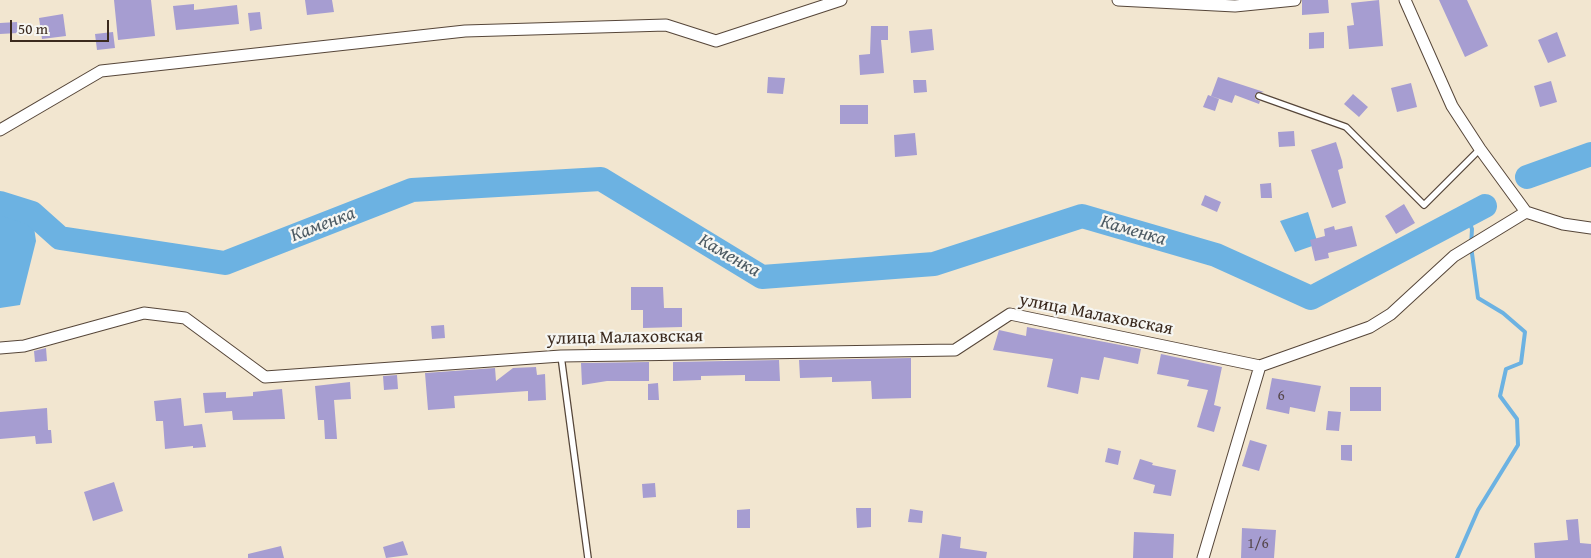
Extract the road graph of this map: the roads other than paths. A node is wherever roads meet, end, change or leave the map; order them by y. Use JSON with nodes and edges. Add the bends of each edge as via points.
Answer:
{"nodes":[{"id":1,"x":841,"y":0,"type":"edge"},
{"id":2,"x":1118,"y":0,"type":"edge"},
{"id":3,"x":1295,"y":0,"type":"edge"},
{"id":4,"x":1405,"y":0,"type":"edge"},
{"id":5,"x":1259,"y":96,"type":"dead end"},
{"id":6,"x":0,"y":130,"type":"edge"},
{"id":7,"x":1480,"y":149,"type":"junction"},
{"id":8,"x":1526,"y":212,"type":"junction"},
{"id":9,"x":1591,"y":228,"type":"edge"},
{"id":10,"x":0,"y":348,"type":"edge"},
{"id":11,"x":561,"y":356,"type":"junction"},
{"id":12,"x":1260,"y":366,"type":"junction"},
{"id":13,"x":588,"y":558,"type":"edge"},
{"id":14,"x":1203,"y":558,"type":"edge"}],
"edges":[{"from":1,"to":6,"type":"street","via":[[716,41],[666,26],[465,31],[101,71]]},
{"from":2,"to":3,"type":"street","via":[[1235,6]]},
{"from":4,"to":7,"type":"street","via":[[1452,106]]},
{"from":5,"to":7,"type":"lane","via":[[1346,127],[1424,205]]},
{"from":7,"to":8,"type":"street"},
{"from":8,"to":9,"type":"street","via":[[1563,224]]},
{"from":8,"to":12,"type":"street","via":[[1454,256],[1391,314],[1370,327]]},
{"from":10,"to":11,"type":"street","name":"улица Малаховская","via":[[24,346],[144,313],[185,318],[265,377]]},
{"from":11,"to":12,"type":"street","name":"улица Малаховская","via":[[955,350],[1010,314]]},
{"from":11,"to":13,"type":"lane"},
{"from":12,"to":14,"type":"street"}]}
